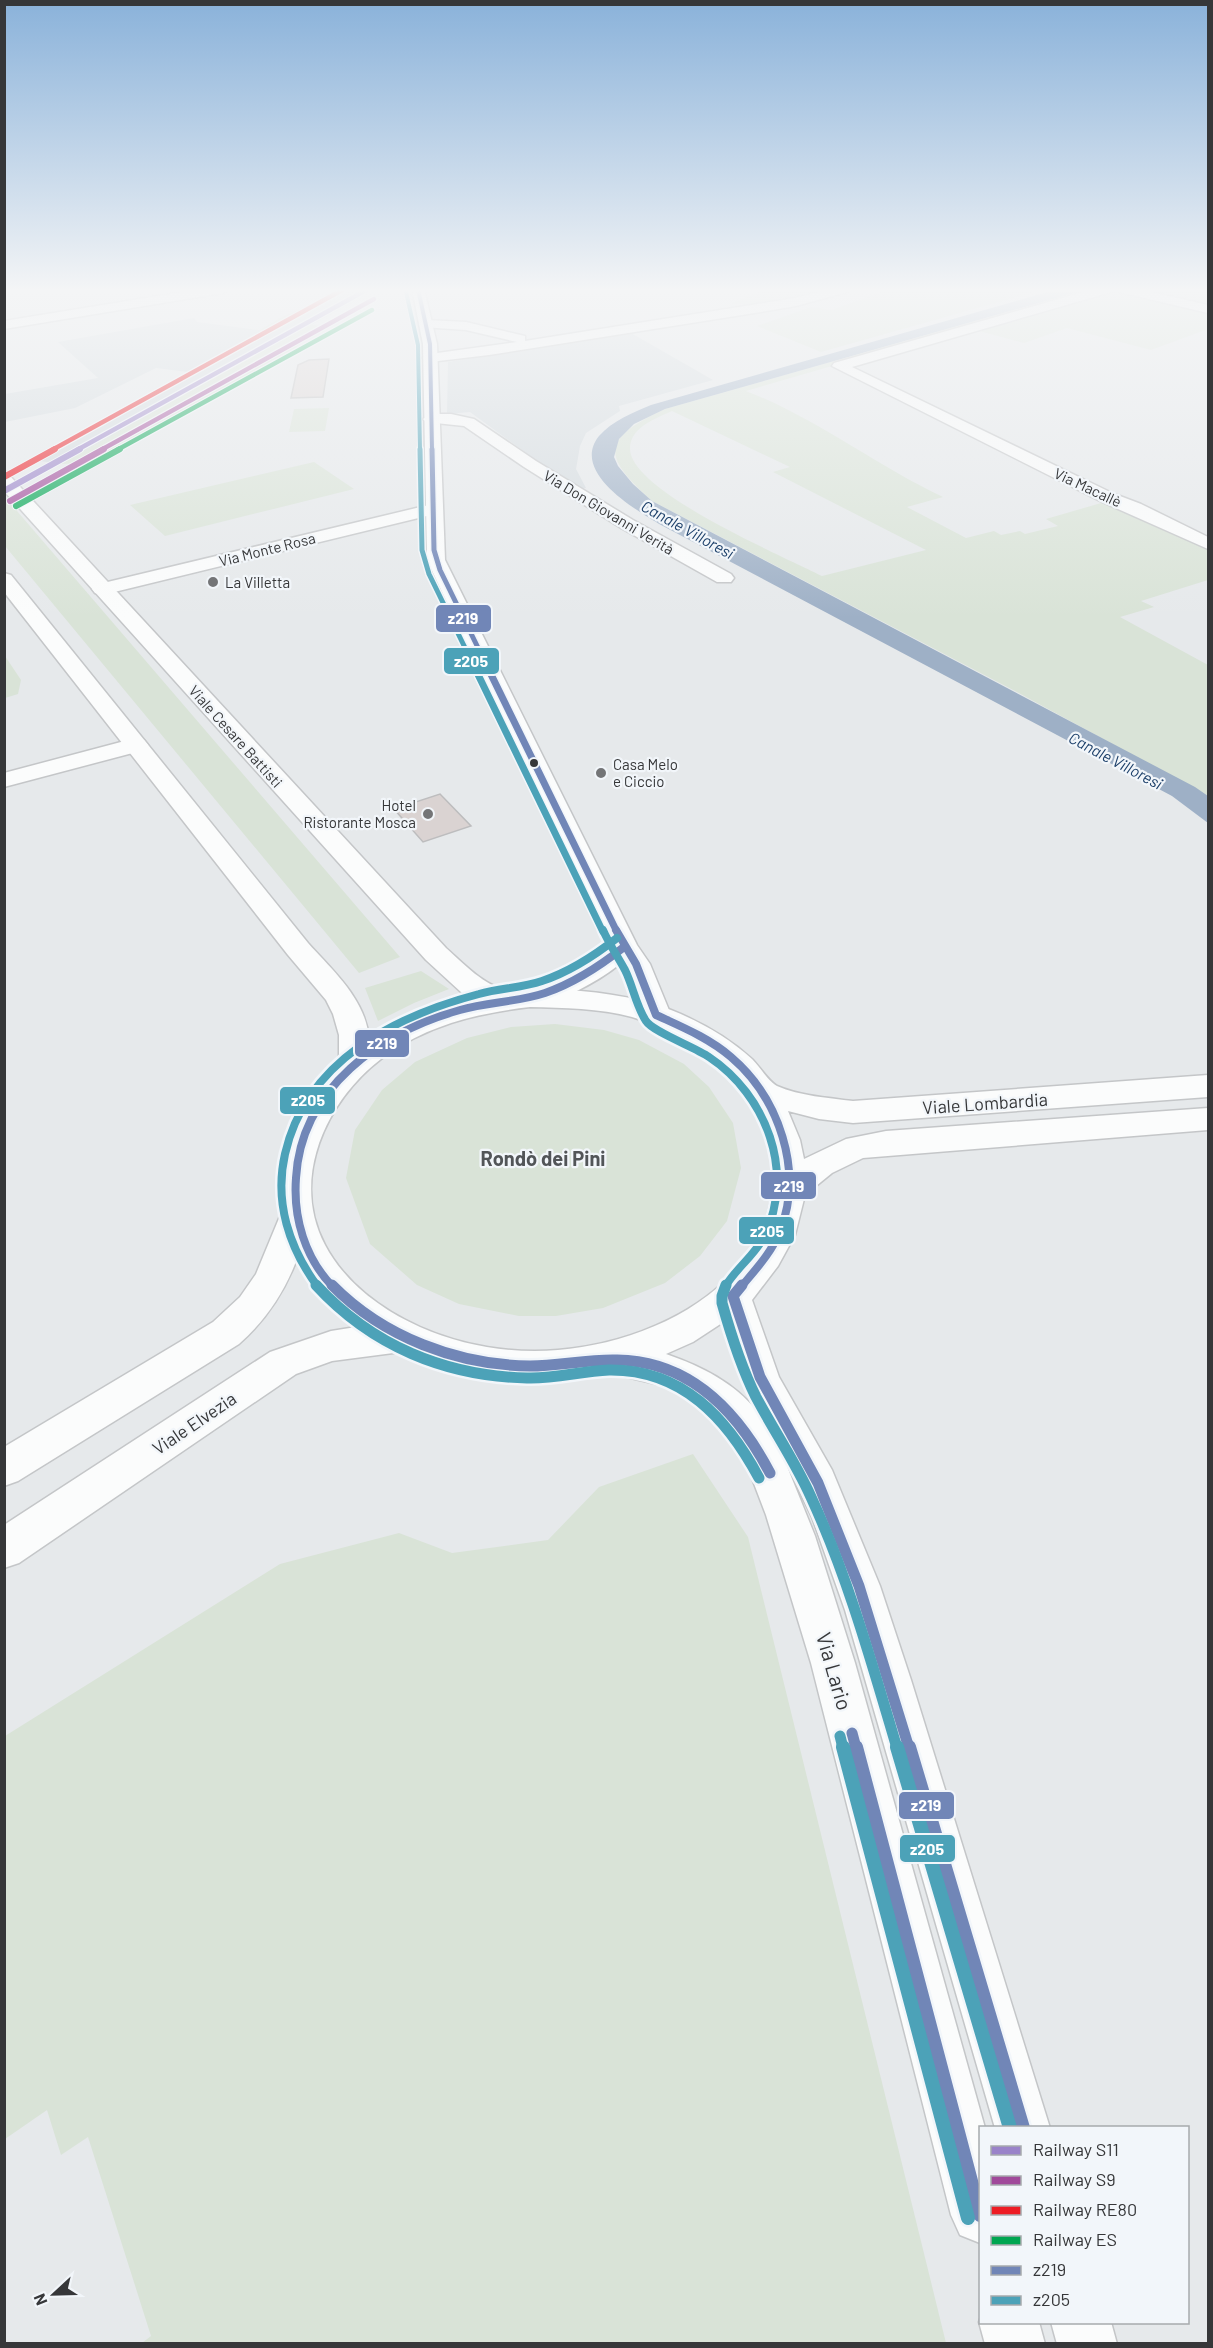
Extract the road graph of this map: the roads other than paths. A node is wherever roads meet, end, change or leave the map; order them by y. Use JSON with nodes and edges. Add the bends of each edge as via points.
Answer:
{"nodes":[{"id":1,"x":431,"y":399,"type":"edge"},
{"id":2,"x":905,"y":399,"type":"edge"},
{"id":3,"x":431,"y":419,"type":"junction"},
{"id":4,"x":4,"y":480,"type":"edge"},
{"id":5,"x":433,"y":509,"type":"junction"},
{"id":6,"x":1209,"y":544,"type":"edge"},
{"id":7,"x":724,"y":578,"type":"dead end"},
{"id":8,"x":4,"y":579,"type":"edge"},
{"id":9,"x":102,"y":589,"type":"junction"},
{"id":10,"x":136,"y":745,"type":"junction"},
{"id":11,"x":4,"y":780,"type":"edge"},
{"id":12,"x":624,"y":946,"type":"junction"},
{"id":13,"x":518,"y":999,"type":"junction"},
{"id":14,"x":656,"y":1015,"type":"junction"},
{"id":15,"x":354,"y":1065,"type":"junction"},
{"id":16,"x":1209,"y":1086,"type":"edge"},
{"id":17,"x":764,"y":1093,"type":"junction"},
{"id":18,"x":1209,"y":1119,"type":"edge"},
{"id":19,"x":790,"y":1189,"type":"junction"},
{"id":20,"x":296,"y":1218,"type":"junction"},
{"id":21,"x":733,"y":1296,"type":"junction"},
{"id":22,"x":400,"y":1337,"type":"junction"},
{"id":23,"x":610,"y":1358,"type":"junction"},
{"id":24,"x":4,"y":1468,"type":"edge"},
{"id":25,"x":4,"y":1549,"type":"edge"},
{"id":26,"x":1023,"y":2126,"type":"edge"},
{"id":27,"x":979,"y":2208,"type":"edge"},
{"id":28,"x":1010,"y":2324,"type":"edge"},
{"id":29,"x":1082,"y":2324,"type":"edge"},
{"id":30,"x":1015,"y":2343,"type":"edge"},
{"id":31,"x":1087,"y":2343,"type":"edge"}],
"edges":[{"from":1,"to":3,"type":"street"},
{"from":2,"to":6,"type":"street","name":"Via Macallè"},
{"from":3,"to":5,"type":"street"},
{"from":3,"to":7,"type":"street","name":"Via Don Giovanni Verità","via":[[469,422],[627,524]]},
{"from":4,"to":9,"type":"street","name":"Viale Cesare Battisti"},
{"from":5,"to":9,"type":"street","name":"Via Monte Rosa"},
{"from":5,"to":12,"type":"street","via":[[434,550],[440,570]]},
{"from":8,"to":10,"type":"street"},
{"from":9,"to":13,"type":"street","name":"Viale Cesare Battisti","via":[[436,954],[472,986]]},
{"from":10,"to":11,"type":"street"},
{"from":10,"to":15,"type":"street","via":[[339,996],[353,1025]]},
{"from":12,"to":13,"type":"street","via":[[584,976]]},
{"from":12,"to":14,"type":"street","via":[[636,964]]},
{"from":13,"to":14,"type":"street","via":[[595,1000]]},
{"from":13,"to":15,"type":"street","via":[[450,1012],[409,1030]]},
{"from":14,"to":17,"type":"street","via":[[698,1034],[735,1060]]},
{"from":15,"to":20,"type":"street","via":[[326,1095],[306,1128],[294,1172]]},
{"from":16,"to":17,"type":"street","name":"Viale Lombardia","via":[[853,1112],[819,1108]]},
{"from":17,"to":19,"type":"street","via":[[786,1138]]},
{"from":18,"to":19,"type":"street","name":"Viale Lombardia","via":[[857,1147],[820,1164]]},
{"from":19,"to":21,"type":"street","via":[[783,1222],[768,1254]]},
{"from":20,"to":22,"type":"street","via":[[309,1252],[330,1284],[361,1313]]},
{"from":20,"to":24,"type":"street","via":[[266,1292],[242,1322]]},
{"from":21,"to":23,"type":"street","via":[[678,1334]]},
{"from":21,"to":26,"type":"street","via":[[745,1341],[772,1402],[824,1497],[866,1609]]},
{"from":22,"to":23,"type":"street","via":[[448,1355],[500,1365],[556,1366]]},
{"from":22,"to":25,"type":"street","name":"Viale Elvezia","via":[[331,1346],[283,1363]]},
{"from":23,"to":27,"type":"street","name":"Via Lario","via":[[667,1369],[709,1389],[740,1418],[773,1479],[802,1556]]},
{"from":28,"to":30,"type":"street"},
{"from":29,"to":31,"type":"street"}]}
